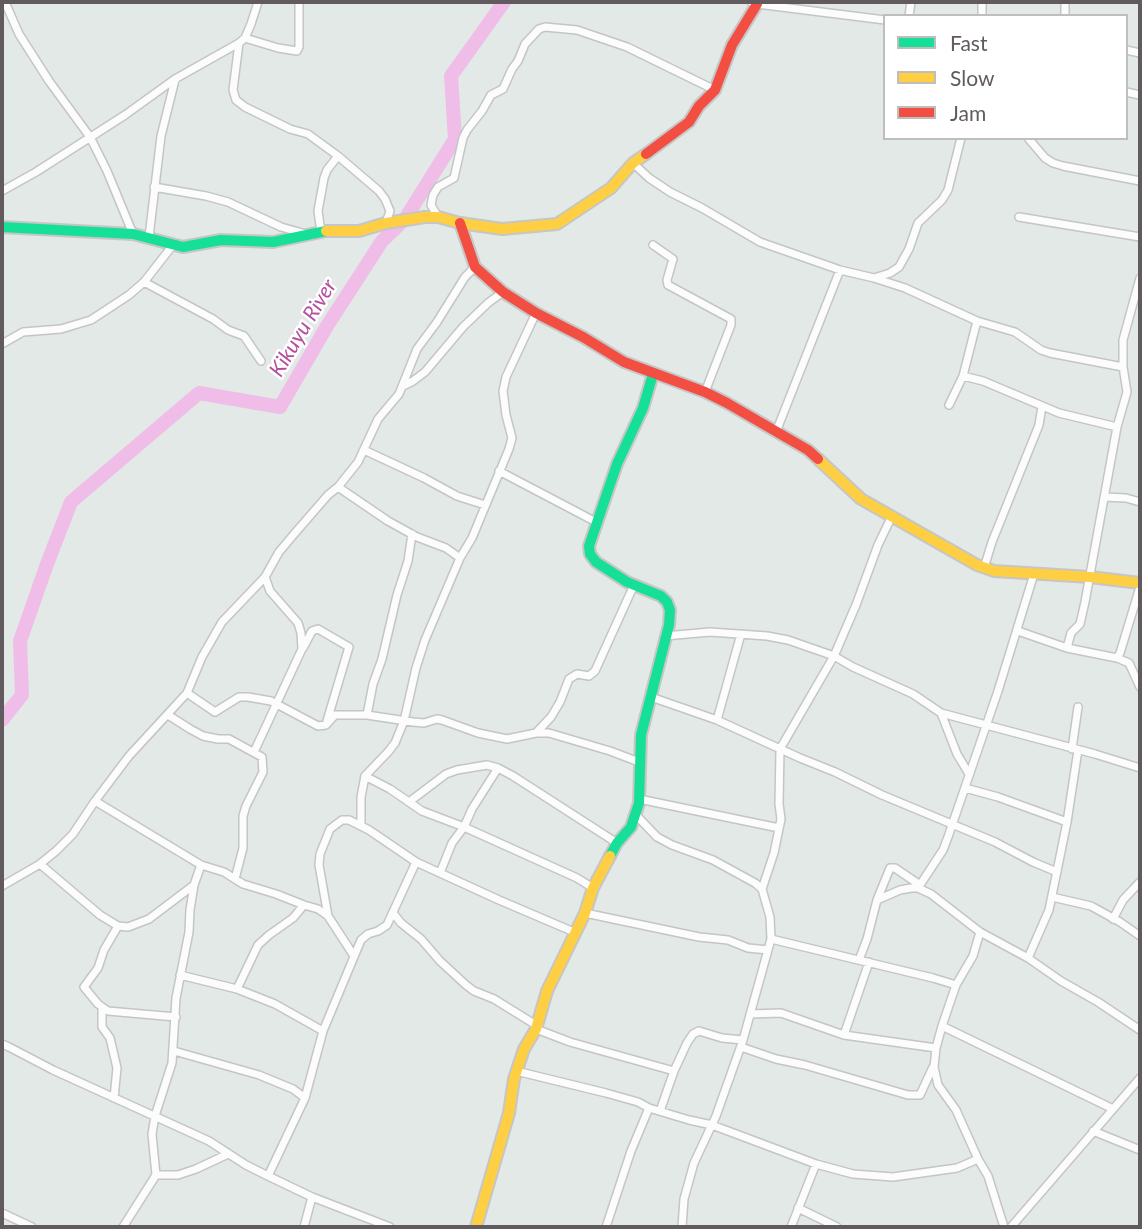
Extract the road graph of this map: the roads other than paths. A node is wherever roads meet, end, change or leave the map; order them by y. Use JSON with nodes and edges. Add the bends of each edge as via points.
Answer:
{"nodes":[{"id":1,"x":258,"y":2,"type":"edge"},
{"id":2,"x":299,"y":2,"type":"edge"},
{"id":3,"x":818,"y":2,"type":"edge"},
{"id":4,"x":754,"y":3,"type":"edge"},
{"id":5,"x":6,"y":5,"type":"edge"},
{"id":6,"x":817,"y":12,"type":"junction"},
{"id":7,"x":883,"y":20,"type":"edge"},
{"id":8,"x":242,"y":40,"type":"junction"},
{"id":9,"x":175,"y":79,"type":"junction"},
{"id":10,"x":715,"y":90,"type":"junction"},
{"id":11,"x":90,"y":137,"type":"junction"},
{"id":12,"x":960,"y":140,"type":"edge"},
{"id":13,"x":1030,"y":140,"type":"edge"},
{"id":14,"x":338,"y":156,"type":"junction"},
{"id":15,"x":633,"y":163,"type":"junction"},
{"id":16,"x":1140,"y":181,"type":"edge"},
{"id":17,"x":154,"y":187,"type":"junction"},
{"id":18,"x":2,"y":191,"type":"edge"},
{"id":19,"x":1019,"y":216,"type":"dead end"},
{"id":20,"x":438,"y":217,"type":"junction"},
{"id":21,"x":386,"y":223,"type":"junction"},
{"id":22,"x":460,"y":223,"type":"junction"},
{"id":23,"x":2,"y":227,"type":"edge"},
{"id":24,"x":321,"y":232,"type":"junction"},
{"id":25,"x":133,"y":234,"type":"junction"},
{"id":26,"x":307,"y":234,"type":"junction"},
{"id":27,"x":149,"y":237,"type":"junction"},
{"id":28,"x":1140,"y":237,"type":"edge"},
{"id":29,"x":173,"y":245,"type":"junction"},
{"id":30,"x":653,"y":245,"type":"dead end"},
{"id":31,"x":475,"y":267,"type":"junction"},
{"id":32,"x":840,"y":270,"type":"junction"},
{"id":33,"x":874,"y":278,"type":"junction"},
{"id":34,"x":1140,"y":278,"type":"edge"},
{"id":35,"x":144,"y":282,"type":"junction"},
{"id":36,"x":1139,"y":291,"type":"edge"},
{"id":37,"x":503,"y":292,"type":"junction"},
{"id":38,"x":536,"y":313,"type":"junction"},
{"id":39,"x":977,"y":321,"type":"junction"},
{"id":40,"x":2,"y":344,"type":"edge"},
{"id":41,"x":261,"y":361,"type":"dead end"},
{"id":42,"x":1123,"y":367,"type":"junction"},
{"id":43,"x":653,"y":374,"type":"junction"},
{"id":44,"x":963,"y":376,"type":"junction"},
{"id":45,"x":403,"y":386,"type":"junction"},
{"id":46,"x":705,"y":392,"type":"junction"},
{"id":47,"x":949,"y":405,"type":"dead end"},
{"id":48,"x":1042,"y":406,"type":"junction"},
{"id":49,"x":1117,"y":427,"type":"junction"},
{"id":50,"x":776,"y":432,"type":"junction"},
{"id":51,"x":364,"y":450,"type":"junction"},
{"id":52,"x":499,"y":471,"type":"junction"},
{"id":53,"x":338,"y":487,"type":"junction"},
{"id":54,"x":1104,"y":497,"type":"junction"},
{"id":55,"x":1140,"y":502,"type":"edge"},
{"id":56,"x":485,"y":505,"type":"junction"},
{"id":57,"x":891,"y":518,"type":"junction"},
{"id":58,"x":596,"y":522,"type":"junction"},
{"id":59,"x":412,"y":534,"type":"junction"},
{"id":60,"x":460,"y":558,"type":"junction"},
{"id":61,"x":985,"y":568,"type":"junction"},
{"id":62,"x":1034,"y":574,"type":"junction"},
{"id":63,"x":265,"y":577,"type":"junction"},
{"id":64,"x":1090,"y":577,"type":"junction"},
{"id":65,"x":634,"y":585,"type":"junction"},
{"id":66,"x":1140,"y":585,"type":"edge"},
{"id":67,"x":1018,"y":631,"type":"junction"},
{"id":68,"x":741,"y":634,"type":"junction"},
{"id":69,"x":665,"y":636,"type":"junction"},
{"id":70,"x":1067,"y":648,"type":"junction"},
{"id":71,"x":302,"y":649,"type":"junction"},
{"id":72,"x":834,"y":656,"type":"junction"},
{"id":73,"x":1117,"y":658,"type":"junction"},
{"id":74,"x":1140,"y":687,"type":"edge"},
{"id":75,"x":187,"y":693,"type":"junction"},
{"id":76,"x":650,"y":697,"type":"junction"},
{"id":77,"x":276,"y":704,"type":"junction"},
{"id":78,"x":1078,"y":707,"type":"dead end"},
{"id":79,"x":941,"y":713,"type":"junction"},
{"id":80,"x":168,"y":715,"type":"junction"},
{"id":81,"x":367,"y":715,"type":"junction"},
{"id":82,"x":717,"y":720,"type":"junction"},
{"id":83,"x":404,"y":721,"type":"junction"},
{"id":84,"x":326,"y":725,"type":"junction"},
{"id":85,"x":987,"y":726,"type":"junction"},
{"id":86,"x":536,"y":733,"type":"junction"},
{"id":87,"x":780,"y":749,"type":"junction"},
{"id":88,"x":1075,"y":750,"type":"junction"},
{"id":89,"x":254,"y":752,"type":"junction"},
{"id":90,"x":639,"y":762,"type":"junction"},
{"id":91,"x":498,"y":768,"type":"junction"},
{"id":92,"x":1140,"y":768,"type":"edge"},
{"id":93,"x":969,"y":774,"type":"junction"},
{"id":94,"x":365,"y":776,"type":"junction"},
{"id":95,"x":965,"y":788,"type":"junction"},
{"id":96,"x":639,"y":799,"type":"junction"},
{"id":97,"x":95,"y":801,"type":"junction"},
{"id":98,"x":409,"y":802,"type":"junction"},
{"id":99,"x":636,"y":815,"type":"junction"},
{"id":100,"x":1067,"y":822,"type":"junction"},
{"id":101,"x":361,"y":825,"type":"junction"},
{"id":102,"x":952,"y":825,"type":"junction"},
{"id":103,"x":464,"y":827,"type":"junction"},
{"id":104,"x":779,"y":828,"type":"junction"},
{"id":105,"x":617,"y":843,"type":"junction"},
{"id":106,"x":416,"y":862,"type":"junction"},
{"id":107,"x":40,"y":864,"type":"junction"},
{"id":108,"x":201,"y":865,"type":"junction"},
{"id":109,"x":1057,"y":872,"type":"junction"},
{"id":110,"x":440,"y":873,"type":"junction"},
{"id":111,"x":235,"y":879,"type":"junction"},
{"id":112,"x":1140,"y":882,"type":"edge"},
{"id":113,"x":194,"y":885,"type":"junction"},
{"id":114,"x":2,"y":886,"type":"edge"},
{"id":115,"x":919,"y":887,"type":"junction"},
{"id":116,"x":593,"y":888,"type":"junction"},
{"id":117,"x":762,"y":889,"type":"junction"},
{"id":118,"x":1052,"y":897,"type":"junction"},
{"id":119,"x":877,"y":900,"type":"junction"},
{"id":120,"x":304,"y":905,"type":"junction"},
{"id":121,"x":393,"y":913,"type":"junction"},
{"id":122,"x":585,"y":913,"type":"junction"},
{"id":123,"x":328,"y":916,"type":"junction"},
{"id":124,"x":1114,"y":919,"type":"junction"},
{"id":125,"x":118,"y":926,"type":"junction"},
{"id":126,"x":574,"y":932,"type":"junction"},
{"id":127,"x":980,"y":932,"type":"junction"},
{"id":128,"x":1140,"y":936,"type":"edge"},
{"id":129,"x":771,"y":939,"type":"junction"},
{"id":130,"x":768,"y":950,"type":"junction"},
{"id":131,"x":354,"y":956,"type":"junction"},
{"id":132,"x":1028,"y":958,"type":"junction"},
{"id":133,"x":859,"y":960,"type":"junction"},
{"id":134,"x":869,"y":962,"type":"junction"},
{"id":135,"x":180,"y":975,"type":"junction"},
{"id":136,"x":956,"y":985,"type":"junction"},
{"id":137,"x":237,"y":989,"type":"junction"},
{"id":138,"x":102,"y":1007,"type":"junction"},
{"id":139,"x":750,"y":1014,"type":"junction"},
{"id":140,"x":176,"y":1017,"type":"junction"},
{"id":141,"x":942,"y":1026,"type":"junction"},
{"id":142,"x":536,"y":1027,"type":"junction"},
{"id":143,"x":1140,"y":1030,"type":"edge"},
{"id":144,"x":323,"y":1031,"type":"junction"},
{"id":145,"x":844,"y":1035,"type":"junction"},
{"id":146,"x":742,"y":1043,"type":"junction"},
{"id":147,"x":2,"y":1044,"type":"edge"},
{"id":148,"x":936,"y":1048,"type":"junction"},
{"id":149,"x":174,"y":1051,"type":"junction"},
{"id":150,"x":934,"y":1066,"type":"junction"},
{"id":151,"x":516,"y":1071,"type":"junction"},
{"id":152,"x":674,"y":1071,"type":"junction"},
{"id":153,"x":1140,"y":1078,"type":"edge"},
{"id":154,"x":114,"y":1098,"type":"junction"},
{"id":155,"x":305,"y":1098,"type":"junction"},
{"id":156,"x":649,"y":1108,"type":"junction"},
{"id":157,"x":1113,"y":1109,"type":"junction"},
{"id":158,"x":660,"y":1111,"type":"junction"},
{"id":159,"x":155,"y":1116,"type":"junction"},
{"id":160,"x":712,"y":1125,"type":"junction"},
{"id":161,"x":1093,"y":1131,"type":"junction"},
{"id":162,"x":1140,"y":1150,"type":"edge"},
{"id":163,"x":228,"y":1154,"type":"junction"},
{"id":164,"x":978,"y":1159,"type":"junction"},
{"id":165,"x":816,"y":1164,"type":"junction"},
{"id":166,"x":156,"y":1175,"type":"junction"},
{"id":167,"x":268,"y":1176,"type":"junction"},
{"id":168,"x":312,"y":1197,"type":"junction"},
{"id":169,"x":798,"y":1208,"type":"junction"},
{"id":170,"x":2,"y":1213,"type":"edge"},
{"id":171,"x":15,"y":1224,"type":"edge"},
{"id":172,"x":32,"y":1227,"type":"edge"},
{"id":173,"x":123,"y":1227,"type":"edge"},
{"id":174,"x":304,"y":1227,"type":"edge"},
{"id":175,"x":390,"y":1227,"type":"edge"},
{"id":176,"x":476,"y":1227,"type":"edge"},
{"id":177,"x":606,"y":1227,"type":"edge"},
{"id":178,"x":682,"y":1227,"type":"edge"},
{"id":179,"x":791,"y":1227,"type":"edge"},
{"id":180,"x":837,"y":1227,"type":"edge"},
{"id":181,"x":1004,"y":1227,"type":"edge"},
{"id":182,"x":1011,"y":1227,"type":"edge"}],
"edges":[{"from":1,"to":8,"type":"street"},
{"from":2,"to":8,"type":"street","via":[[297,51]]},
{"from":3,"to":6,"type":"street"},
{"from":4,"to":6,"type":"street"},
{"from":4,"to":10,"type":"street"},
{"from":5,"to":11,"type":"street","via":[[19,34]]},
{"from":6,"to":7,"type":"street"},
{"from":8,"to":9,"type":"street"},
{"from":8,"to":14,"type":"street","via":[[233,90],[236,100],[308,134]]},
{"from":9,"to":11,"type":"street"},
{"from":9,"to":17,"type":"street"},
{"from":10,"to":15,"type":"street","via":[[689,122]]},
{"from":10,"to":20,"type":"street","via":[[627,47],[576,30],[539,29],[525,44],[503,89],[491,95],[467,130],[454,178],[433,195],[431,205]]},
{"from":11,"to":18,"type":"street"},
{"from":11,"to":25,"type":"street"},
{"from":12,"to":33,"type":"street","via":[[942,200],[918,223],[899,267]]},
{"from":13,"to":16,"type":"street","via":[[1053,163]]},
{"from":14,"to":21,"type":"street","via":[[379,191],[390,211]]},
{"from":14,"to":24,"type":"street","via":[[324,178],[318,211]]},
{"from":15,"to":22,"type":"street","via":[[611,188],[557,224],[502,229]]},
{"from":15,"to":32,"type":"street","via":[[670,192],[760,242]]},
{"from":17,"to":26,"type":"street","via":[[228,202]]},
{"from":17,"to":27,"type":"street"},
{"from":19,"to":28,"type":"street"},
{"from":20,"to":21,"type":"street"},
{"from":20,"to":22,"type":"street"},
{"from":21,"to":24,"type":"street","via":[[359,231]]},
{"from":22,"to":31,"type":"street"},
{"from":23,"to":25,"type":"street"},
{"from":24,"to":26,"type":"street"},
{"from":25,"to":27,"type":"street"},
{"from":26,"to":29,"type":"street","via":[[272,242],[221,240]]},
{"from":27,"to":29,"type":"street"},
{"from":29,"to":35,"type":"street"},
{"from":30,"to":46,"type":"street","via":[[673,259],[668,285],[731,319]]},
{"from":31,"to":37,"type":"street"},
{"from":31,"to":45,"type":"street","via":[[417,349]]},
{"from":32,"to":33,"type":"street"},
{"from":32,"to":50,"type":"street"},
{"from":33,"to":39,"type":"street"},
{"from":34,"to":36,"type":"street"},
{"from":35,"to":40,"type":"street","via":[[91,320],[61,329],[23,332]]},
{"from":35,"to":41,"type":"street","via":[[244,336]]},
{"from":36,"to":42,"type":"street","via":[[1123,340]]},
{"from":37,"to":38,"type":"street"},
{"from":37,"to":45,"type":"street","via":[[463,327],[425,372]]},
{"from":38,"to":43,"type":"street"},
{"from":38,"to":52,"type":"street","via":[[506,377],[503,391],[512,438]]},
{"from":39,"to":42,"type":"street","via":[[1015,332],[1050,353]]},
{"from":39,"to":44,"type":"street"},
{"from":42,"to":49,"type":"street","via":[[1127,392]]},
{"from":43,"to":46,"type":"street"},
{"from":43,"to":58,"type":"street"},
{"from":44,"to":47,"type":"street"},
{"from":44,"to":48,"type":"street"},
{"from":45,"to":51,"type":"street","via":[[378,419]]},
{"from":46,"to":50,"type":"street"},
{"from":48,"to":49,"type":"street"},
{"from":48,"to":61,"type":"street"},
{"from":49,"to":54,"type":"street"},
{"from":50,"to":57,"type":"street","via":[[808,450],[861,499]]},
{"from":51,"to":53,"type":"street"},
{"from":51,"to":56,"type":"street"},
{"from":52,"to":56,"type":"street"},
{"from":52,"to":58,"type":"street"},
{"from":53,"to":59,"type":"street"},
{"from":53,"to":63,"type":"street","via":[[279,552]]},
{"from":54,"to":55,"type":"street"},
{"from":54,"to":64,"type":"street"},
{"from":56,"to":60,"type":"street"},
{"from":57,"to":61,"type":"street"},
{"from":57,"to":72,"type":"street"},
{"from":58,"to":65,"type":"street","via":[[590,554]]},
{"from":59,"to":60,"type":"street"},
{"from":59,"to":81,"type":"street"},
{"from":60,"to":83,"type":"street","via":[[425,640]]},
{"from":61,"to":62,"type":"street"},
{"from":62,"to":64,"type":"street"},
{"from":62,"to":67,"type":"street"},
{"from":63,"to":71,"type":"street","via":[[270,591],[298,623]]},
{"from":63,"to":75,"type":"street","via":[[222,622]]},
{"from":64,"to":66,"type":"street"},
{"from":64,"to":70,"type":"street","via":[[1080,625],[1071,632]]},
{"from":65,"to":69,"type":"street","via":[[667,602],[670,617]]},
{"from":65,"to":86,"type":"street","via":[[596,671],[569,678],[551,717]]},
{"from":66,"to":73,"type":"street"},
{"from":67,"to":70,"type":"street"},
{"from":67,"to":85,"type":"street"},
{"from":68,"to":69,"type":"street"},
{"from":68,"to":72,"type":"street","via":[[788,640]]},
{"from":68,"to":82,"type":"street"},
{"from":69,"to":76,"type":"street"},
{"from":70,"to":73,"type":"street"},
{"from":71,"to":77,"type":"street"},
{"from":71,"to":84,"type":"street","via":[[318,629],[349,647]]},
{"from":72,"to":79,"type":"street","via":[[913,694]]},
{"from":72,"to":87,"type":"street"},
{"from":73,"to":74,"type":"street","via":[[1129,663]]},
{"from":75,"to":77,"type":"street","via":[[215,712],[239,697]]},
{"from":75,"to":80,"type":"street"},
{"from":76,"to":82,"type":"street"},
{"from":76,"to":90,"type":"street"},
{"from":77,"to":84,"type":"street","via":[[317,726]]},
{"from":77,"to":89,"type":"street"},
{"from":78,"to":88,"type":"street"},
{"from":79,"to":85,"type":"street"},
{"from":79,"to":93,"type":"street"},
{"from":80,"to":89,"type":"street","via":[[203,736],[229,739]]},
{"from":80,"to":97,"type":"street"},
{"from":81,"to":83,"type":"street"},
{"from":81,"to":84,"type":"street","via":[[335,715]]},
{"from":82,"to":87,"type":"street"},
{"from":83,"to":86,"type":"street","via":[[437,719],[508,739]]},
{"from":83,"to":94,"type":"street","via":[[388,752]]},
{"from":85,"to":88,"type":"street"},
{"from":85,"to":93,"type":"street"},
{"from":86,"to":90,"type":"street","via":[[549,733]]},
{"from":87,"to":102,"type":"street"},
{"from":87,"to":104,"type":"street"},
{"from":88,"to":92,"type":"street"},
{"from":88,"to":100,"type":"street"},
{"from":89,"to":111,"type":"street","via":[[262,757],[263,772],[243,816],[243,848]]},
{"from":90,"to":96,"type":"street"},
{"from":91,"to":98,"type":"street","via":[[487,765],[446,774]]},
{"from":91,"to":103,"type":"street"},
{"from":91,"to":105,"type":"street"},
{"from":93,"to":95,"type":"street"},
{"from":94,"to":98,"type":"street"},
{"from":94,"to":101,"type":"street"},
{"from":95,"to":100,"type":"street"},
{"from":95,"to":102,"type":"street"},
{"from":96,"to":99,"type":"street"},
{"from":96,"to":104,"type":"street"},
{"from":97,"to":107,"type":"street","via":[[73,834]]},
{"from":97,"to":108,"type":"street"},
{"from":98,"to":103,"type":"street"},
{"from":99,"to":105,"type":"street"},
{"from":99,"to":117,"type":"street","via":[[657,837],[713,860]]},
{"from":100,"to":109,"type":"street"},
{"from":101,"to":106,"type":"street"},
{"from":101,"to":123,"type":"street","via":[[349,820],[337,823],[320,854]]},
{"from":102,"to":109,"type":"street"},
{"from":102,"to":115,"type":"street","via":[[943,850]]},
{"from":103,"to":110,"type":"street"},
{"from":103,"to":116,"type":"street"},
{"from":104,"to":117,"type":"street"},
{"from":105,"to":116,"type":"street"},
{"from":106,"to":110,"type":"street"},
{"from":106,"to":121,"type":"street"},
{"from":107,"to":114,"type":"street"},
{"from":107,"to":125,"type":"street"},
{"from":108,"to":111,"type":"street"},
{"from":108,"to":113,"type":"street"},
{"from":109,"to":118,"type":"street"},
{"from":110,"to":126,"type":"street"},
{"from":111,"to":120,"type":"street"},
{"from":112,"to":124,"type":"street","via":[[1123,900]]},
{"from":113,"to":125,"type":"street","via":[[149,919]]},
{"from":113,"to":135,"type":"street"},
{"from":115,"to":119,"type":"street"},
{"from":115,"to":119,"type":"street","via":[[892,867]]},
{"from":115,"to":127,"type":"street"},
{"from":116,"to":122,"type":"street"},
{"from":117,"to":129,"type":"street"},
{"from":118,"to":124,"type":"street","via":[[1091,906]]},
{"from":118,"to":132,"type":"street"},
{"from":119,"to":133,"type":"street"},
{"from":120,"to":123,"type":"street"},
{"from":120,"to":137,"type":"street","via":[[258,945]]},
{"from":121,"to":131,"type":"street","via":[[382,929],[363,937]]},
{"from":121,"to":142,"type":"street","via":[[466,985]]},
{"from":122,"to":126,"type":"street"},
{"from":122,"to":130,"type":"street"},
{"from":123,"to":131,"type":"street"},
{"from":124,"to":128,"type":"street"},
{"from":125,"to":138,"type":"street","via":[[84,987]]},
{"from":126,"to":142,"type":"street"},
{"from":127,"to":132,"type":"street"},
{"from":127,"to":136,"type":"street","via":[[973,956]]},
{"from":129,"to":130,"type":"street"},
{"from":129,"to":133,"type":"street"},
{"from":130,"to":139,"type":"street"},
{"from":131,"to":144,"type":"street"},
{"from":132,"to":143,"type":"street"},
{"from":133,"to":134,"type":"street"},
{"from":134,"to":136,"type":"street"},
{"from":134,"to":145,"type":"street"},
{"from":135,"to":137,"type":"street"},
{"from":135,"to":140,"type":"street"},
{"from":136,"to":141,"type":"street"},
{"from":137,"to":144,"type":"street"},
{"from":138,"to":140,"type":"street"},
{"from":138,"to":154,"type":"street","via":[[102,1027],[110,1038],[117,1068]]},
{"from":139,"to":145,"type":"street","via":[[781,1013]]},
{"from":139,"to":146,"type":"street"},
{"from":140,"to":149,"type":"street"},
{"from":141,"to":148,"type":"street"},
{"from":141,"to":157,"type":"street"},
{"from":142,"to":151,"type":"street"},
{"from":142,"to":152,"type":"street","via":[[570,1042]]},
{"from":144,"to":155,"type":"street"},
{"from":145,"to":148,"type":"street"},
{"from":146,"to":150,"type":"street","via":[[776,1059],[916,1096]]},
{"from":146,"to":152,"type":"street","via":[[697,1031]]},
{"from":146,"to":160,"type":"street"},
{"from":147,"to":154,"type":"street"},
{"from":148,"to":150,"type":"street"},
{"from":149,"to":155,"type":"street","via":[[259,1075]]},
{"from":149,"to":159,"type":"street"},
{"from":150,"to":164,"type":"street","via":[[938,1086],[956,1110]]},
{"from":151,"to":156,"type":"street"},
{"from":151,"to":176,"type":"street","via":[[511,1106]]},
{"from":152,"to":158,"type":"street"},
{"from":153,"to":157,"type":"street"},
{"from":154,"to":159,"type":"street"},
{"from":155,"to":167,"type":"street"},
{"from":156,"to":158,"type":"street"},
{"from":156,"to":177,"type":"street"},
{"from":157,"to":161,"type":"street"},
{"from":158,"to":160,"type":"street"},
{"from":159,"to":163,"type":"street"},
{"from":159,"to":166,"type":"street"},
{"from":160,"to":165,"type":"street"},
{"from":160,"to":178,"type":"street","via":[[688,1183]]},
{"from":161,"to":162,"type":"street"},
{"from":161,"to":182,"type":"street"},
{"from":163,"to":166,"type":"street","via":[[196,1170]]},
{"from":163,"to":167,"type":"street"},
{"from":164,"to":165,"type":"street","via":[[957,1168],[893,1177],[853,1174]]},
{"from":164,"to":181,"type":"street"},
{"from":165,"to":169,"type":"street"},
{"from":166,"to":173,"type":"street"},
{"from":167,"to":168,"type":"street"},
{"from":168,"to":174,"type":"street"},
{"from":168,"to":175,"type":"street"},
{"from":169,"to":179,"type":"street"},
{"from":169,"to":180,"type":"street"},
{"from":170,"to":171,"type":"street"},
{"from":171,"to":172,"type":"street"}]}
